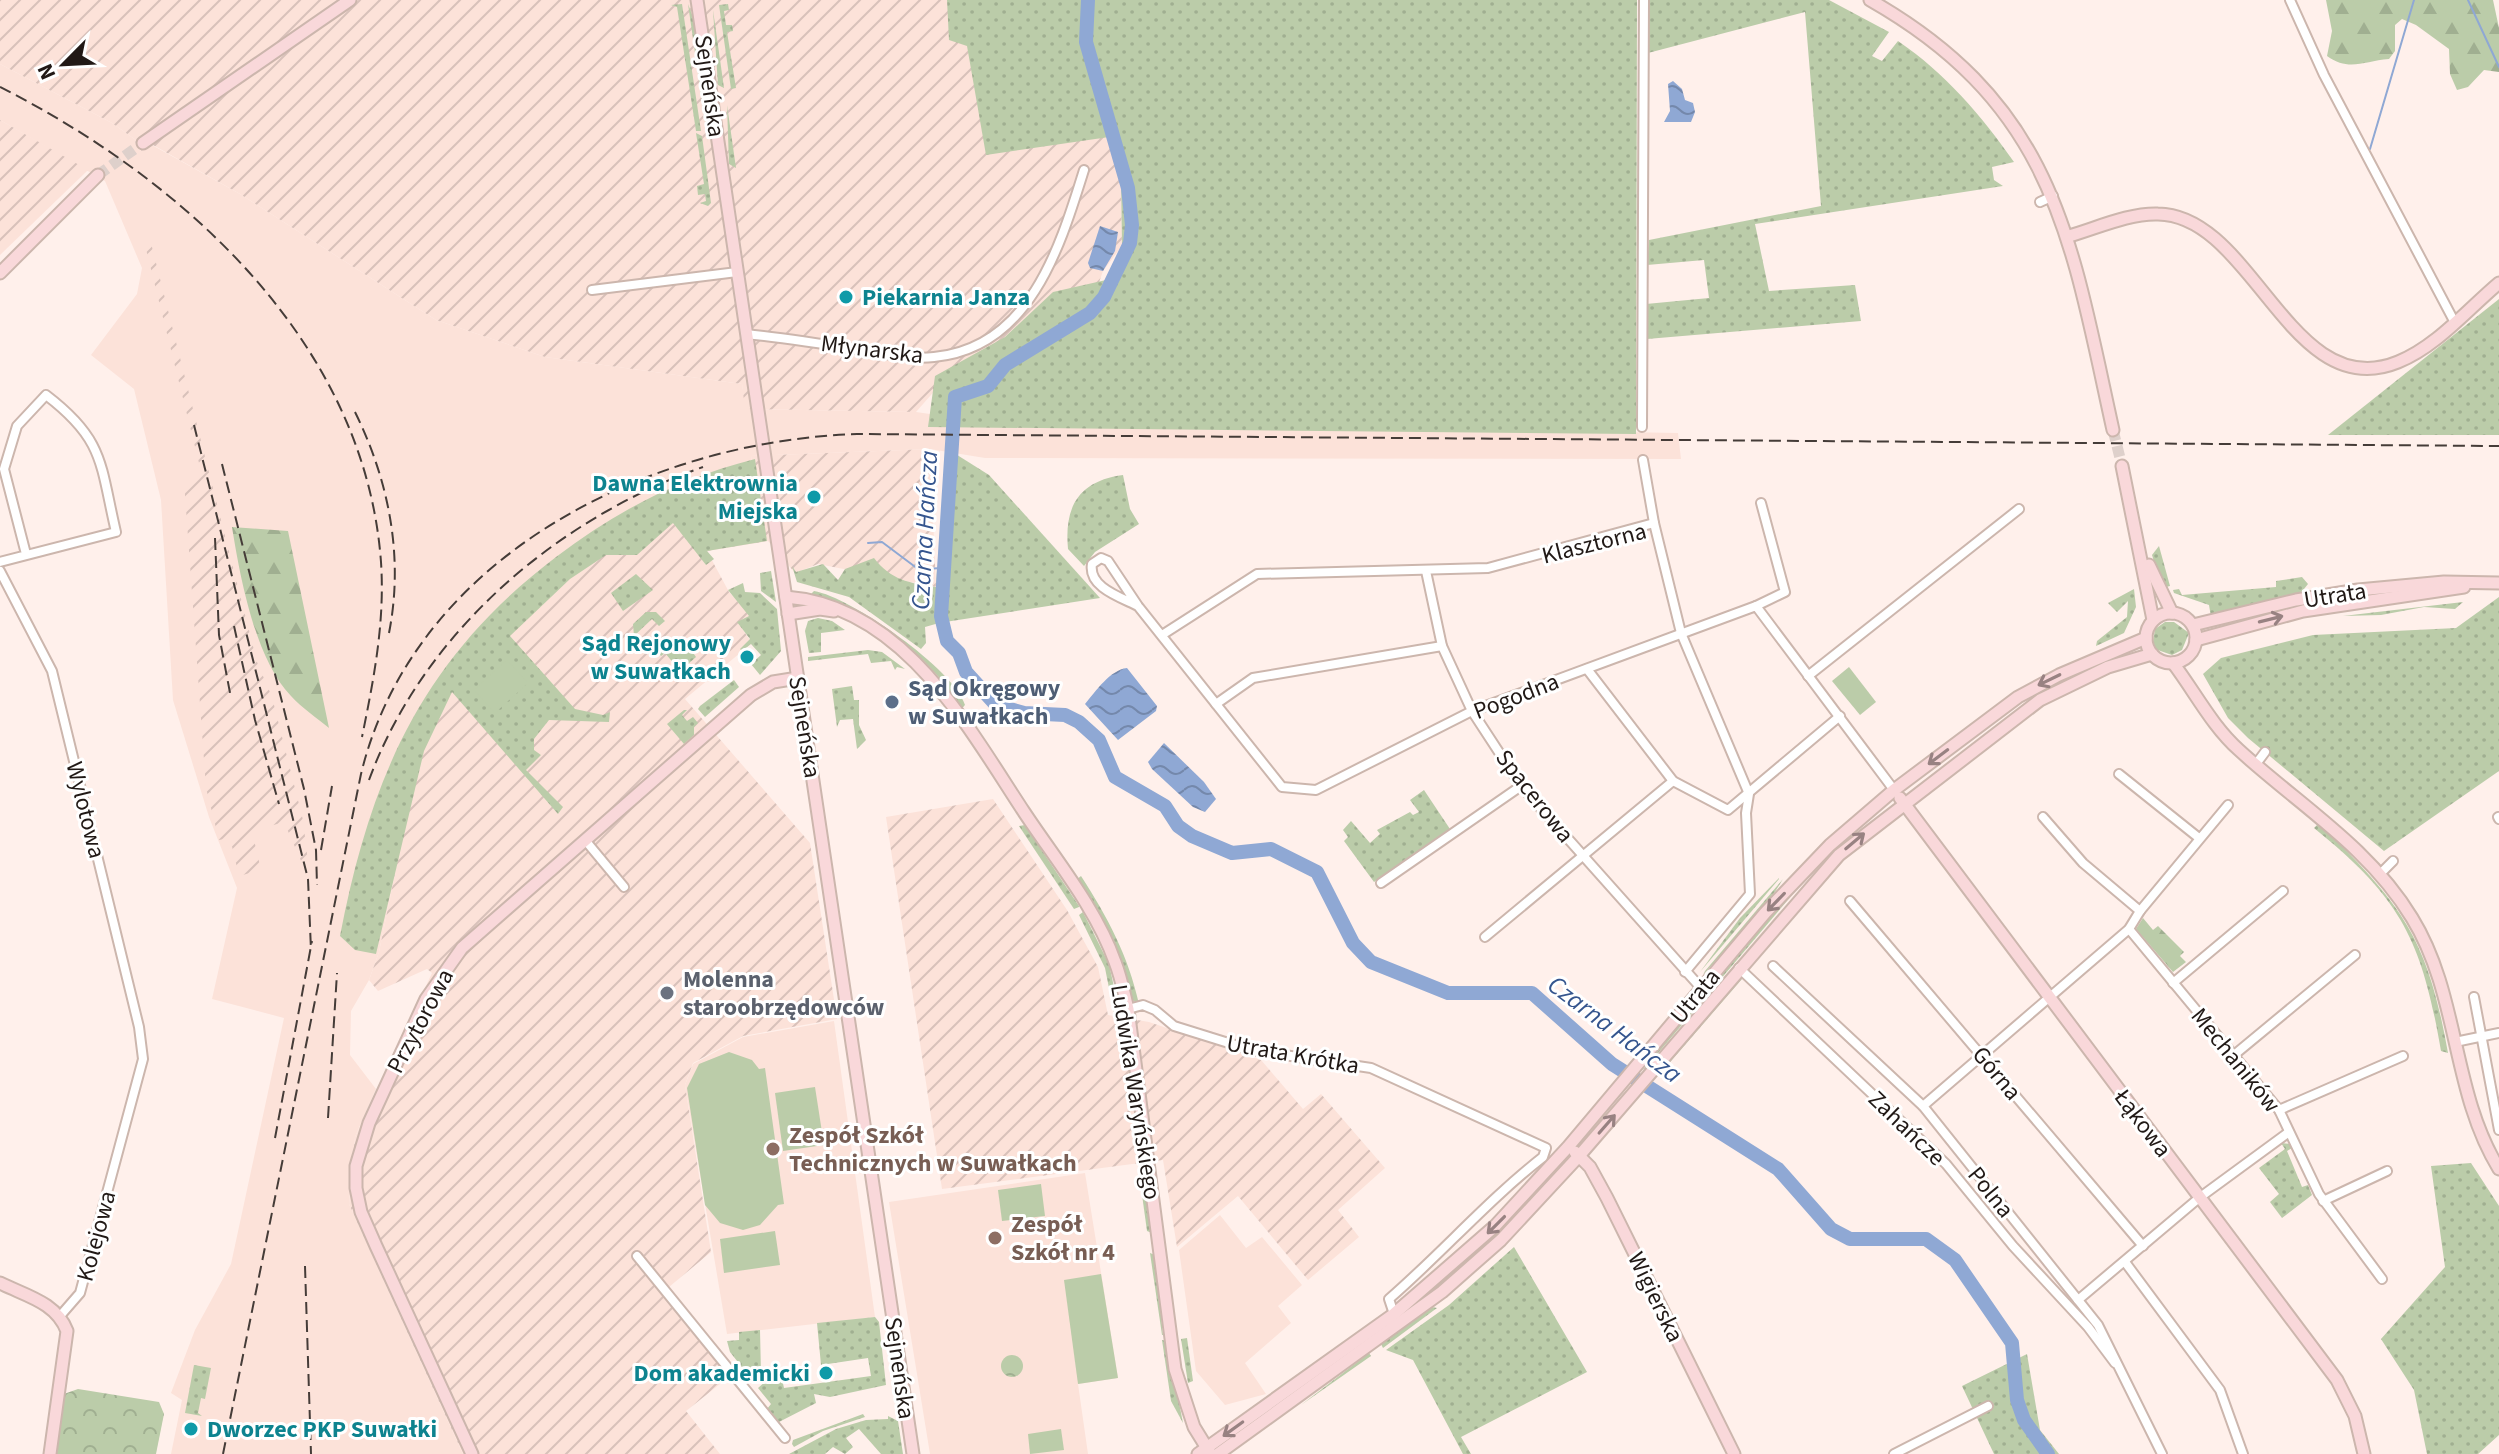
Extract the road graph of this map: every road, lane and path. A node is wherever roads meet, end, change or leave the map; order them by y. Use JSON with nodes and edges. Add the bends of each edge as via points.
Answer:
{"nodes":[{"id":1,"x":350,"y":0,"type":"edge"},
{"id":2,"x":697,"y":0,"type":"edge"},
{"id":3,"x":1644,"y":0,"type":"edge"},
{"id":4,"x":1870,"y":0,"type":"edge"},
{"id":5,"x":2290,"y":0,"type":"edge"},
{"id":6,"x":143,"y":143,"type":"tunnel mouth"},
{"id":7,"x":1084,"y":170,"type":"dead end"},
{"id":8,"x":98,"y":175,"type":"tunnel mouth"},
{"id":9,"x":2053,"y":196,"type":"junction"},
{"id":10,"x":2040,"y":202,"type":"dead end"},
{"id":11,"x":2069,"y":236,"type":"junction"},
{"id":12,"x":737,"y":272,"type":"junction"},
{"id":13,"x":0,"y":273,"type":"edge"},
{"id":14,"x":2499,"y":283,"type":"edge"},
{"id":15,"x":592,"y":290,"type":"dead end"},
{"id":16,"x":2454,"y":321,"type":"junction"},
{"id":17,"x":746,"y":334,"type":"junction"},
{"id":18,"x":1642,"y":427,"type":"dead end"},
{"id":19,"x":2113,"y":430,"type":"tunnel mouth"},
{"id":20,"x":1643,"y":460,"type":"dead end"},
{"id":21,"x":2122,"y":466,"type":"tunnel mouth"},
{"id":22,"x":1761,"y":503,"type":"dead end"},
{"id":23,"x":2019,"y":509,"type":"dead end"},
{"id":24,"x":2134,"y":519,"type":"junction"},
{"id":25,"x":1654,"y":523,"type":"junction"},
{"id":26,"x":26,"y":554,"type":"junction"},
{"id":27,"x":0,"y":562,"type":"edge"},
{"id":28,"x":0,"y":571,"type":"edge"},
{"id":29,"x":1426,"y":571,"type":"junction"},
{"id":30,"x":2499,"y":583,"type":"edge"},
{"id":31,"x":2481,"y":584,"type":"junction"},
{"id":32,"x":786,"y":597,"type":"junction"},
{"id":33,"x":1138,"y":606,"type":"junction"},
{"id":34,"x":1756,"y":606,"type":"junction"},
{"id":35,"x":2172,"y":613,"type":"junction"},
{"id":36,"x":788,"y":614,"type":"junction"},
{"id":37,"x":857,"y":620,"type":"junction"},
{"id":38,"x":2153,"y":620,"type":"junction"},
{"id":39,"x":2193,"y":625,"type":"junction"},
{"id":40,"x":1681,"y":633,"type":"junction"},
{"id":41,"x":1162,"y":635,"type":"junction"},
{"id":42,"x":2146,"y":638,"type":"junction"},
{"id":43,"x":2196,"y":640,"type":"junction"},
{"id":44,"x":1442,"y":646,"type":"junction"},
{"id":45,"x":2152,"y":654,"type":"junction"},
{"id":46,"x":2187,"y":658,"type":"junction"},
{"id":47,"x":2173,"y":663,"type":"junction"},
{"id":48,"x":1587,"y":669,"type":"junction"},
{"id":49,"x":1808,"y":676,"type":"junction"},
{"id":50,"x":798,"y":678,"type":"junction"},
{"id":51,"x":2198,"y":696,"type":"junction"},
{"id":52,"x":1216,"y":704,"type":"junction"},
{"id":53,"x":1472,"y":711,"type":"junction"},
{"id":54,"x":1840,"y":716,"type":"junction"},
{"id":55,"x":2265,"y":752,"type":"dead end"},
{"id":56,"x":2256,"y":764,"type":"junction"},
{"id":57,"x":2119,"y":774,"type":"dead end"},
{"id":58,"x":1673,"y":781,"type":"junction"},
{"id":59,"x":1521,"y":786,"type":"junction"},
{"id":60,"x":1894,"y":790,"type":"junction"},
{"id":61,"x":1749,"y":794,"type":"junction"},
{"id":62,"x":1903,"y":802,"type":"junction"},
{"id":63,"x":2228,"y":805,"type":"dead end"},
{"id":64,"x":2043,"y":817,"type":"dead end"},
{"id":65,"x":2199,"y":838,"type":"junction"},
{"id":66,"x":585,"y":840,"type":"junction"},
{"id":67,"x":1583,"y":855,"type":"junction"},
{"id":68,"x":2393,"y":861,"type":"dead end"},
{"id":69,"x":2380,"y":874,"type":"junction"},
{"id":70,"x":1381,"y":883,"type":"dead end"},
{"id":71,"x":624,"y":887,"type":"dead end"},
{"id":72,"x":2283,"y":891,"type":"dead end"},
{"id":73,"x":1850,"y":901,"type":"dead end"},
{"id":74,"x":2140,"y":911,"type":"junction"},
{"id":75,"x":2129,"y":929,"type":"junction"},
{"id":76,"x":1485,"y":937,"type":"dead end"},
{"id":77,"x":2355,"y":955,"type":"dead end"},
{"id":78,"x":1773,"y":966,"type":"dead end"},
{"id":79,"x":1739,"y":968,"type":"junction"},
{"id":80,"x":1685,"y":972,"type":"junction"},
{"id":81,"x":2173,"y":983,"type":"junction"},
{"id":82,"x":1702,"y":989,"type":"junction"},
{"id":83,"x":2047,"y":995,"type":"junction"},
{"id":84,"x":2474,"y":997,"type":"dead end"},
{"id":85,"x":1128,"y":1009,"type":"junction"},
{"id":86,"x":2499,"y":1033,"type":"edge"},
{"id":87,"x":2481,"y":1037,"type":"junction"},
{"id":88,"x":2455,"y":1042,"type":"junction"},
{"id":89,"x":1981,"y":1054,"type":"junction"},
{"id":90,"x":2234,"y":1055,"type":"junction"},
{"id":91,"x":2403,"y":1056,"type":"dead end"},
{"id":92,"x":143,"y":1059,"type":"joint"},
{"id":93,"x":1923,"y":1106,"type":"junction"},
{"id":94,"x":2279,"y":1110,"type":"junction"},
{"id":95,"x":2499,"y":1130,"type":"edge"},
{"id":96,"x":2289,"y":1132,"type":"junction"},
{"id":97,"x":1568,"y":1147,"type":"junction"},
{"id":98,"x":1579,"y":1156,"type":"junction"},
{"id":99,"x":2499,"y":1169,"type":"edge"},
{"id":100,"x":2387,"y":1171,"type":"dead end"},
{"id":101,"x":1506,"y":1187,"type":"junction"},
{"id":102,"x":1531,"y":1188,"type":"junction"},
{"id":103,"x":2199,"y":1198,"type":"junction"},
{"id":104,"x":2323,"y":1201,"type":"junction"},
{"id":105,"x":2143,"y":1246,"type":"junction"},
{"id":106,"x":637,"y":1256,"type":"dead end"},
{"id":107,"x":2125,"y":1262,"type":"junction"},
{"id":108,"x":2382,"y":1279,"type":"dead end"},
{"id":109,"x":0,"y":1283,"type":"edge"},
{"id":110,"x":2078,"y":1300,"type":"junction"},
{"id":111,"x":1394,"y":1314,"type":"junction"},
{"id":112,"x":60,"y":1316,"type":"junction"},
{"id":113,"x":2124,"y":1373,"type":"junction"},
{"id":114,"x":1988,"y":1406,"type":"dead end"},
{"id":115,"x":785,"y":1438,"type":"dead end"},
{"id":116,"x":1205,"y":1452,"type":"edge"},
{"id":117,"x":50,"y":1454,"type":"edge"},
{"id":118,"x":472,"y":1454,"type":"edge"},
{"id":119,"x":913,"y":1454,"type":"edge"},
{"id":120,"x":1218,"y":1454,"type":"edge"},
{"id":121,"x":1734,"y":1454,"type":"edge"},
{"id":122,"x":1894,"y":1454,"type":"edge"},
{"id":123,"x":2162,"y":1454,"type":"edge"},
{"id":124,"x":2243,"y":1454,"type":"edge"},
{"id":125,"x":2364,"y":1454,"type":"edge"}],
"edges":[{"from":1,"to":6,"type":"street"},
{"from":2,"to":12,"type":"street","name":"Sejneńska"},
{"from":3,"to":18,"type":"street"},
{"from":4,"to":9,"type":"street","via":[[1928,38],[1987,93],[2019,133]]},
{"from":5,"to":16,"type":"street"},
{"from":7,"to":17,"type":"street","name":"Młynarska","via":[[1062,240],[1040,284],[1020,314],[993,336],[934,357]]},
{"from":8,"to":13,"type":"street"},
{"from":9,"to":10,"type":"street"},
{"from":9,"to":11,"type":"street"},
{"from":11,"to":16,"type":"street","via":[[2157,213],[2184,219],[2219,245],[2320,352],[2347,366],[2371,369],[2401,361]]},
{"from":11,"to":19,"type":"street"},
{"from":12,"to":15,"type":"street"},
{"from":12,"to":17,"type":"street","name":"Sejneńska"},
{"from":14,"to":16,"type":"street"},
{"from":17,"to":32,"type":"street","name":"Sejneńska"},
{"from":20,"to":25,"type":"street"},
{"from":21,"to":24,"type":"street"},
{"from":22,"to":34,"type":"street","name":"Pogodna","via":[[1785,592]]},
{"from":23,"to":49,"type":"street"},
{"from":24,"to":35,"type":"street"},
{"from":24,"to":38,"type":"street"},
{"from":25,"to":29,"type":"street","name":"Klasztorna","via":[[1514,563]]},
{"from":25,"to":40,"type":"street","name":"Klasztorna"},
{"from":26,"to":26,"type":"street","via":[[116,532],[97,448],[79,420],[46,395],[17,426],[4,469]]},
{"from":26,"to":27,"type":"street"},
{"from":28,"to":92,"type":"street","name":"Wylotowa","via":[[52,671]]},
{"from":29,"to":41,"type":"street","name":"Klasztorna","via":[[1257,574]]},
{"from":29,"to":44,"type":"street","name":"Spacerowa"},
{"from":30,"to":31,"type":"street","name":"Utrata"},
{"from":31,"to":39,"type":"street","name":"Utrata","via":[[2358,590]]},
{"from":43,"to":31,"type":"street","name":"Utrata","one_way":true,"via":[[2303,611]]},
{"from":32,"to":36,"type":"street","name":"Sejneńska"},
{"from":32,"to":37,"type":"street","name":"Ludwika Waryńskiego","via":[[827,602]]},
{"from":33,"to":33,"type":"street","name":"Pogodna","via":[[1108,561],[1101,558],[1092,564],[1096,582]]},
{"from":33,"to":41,"type":"street","name":"Pogodna"},
{"from":34,"to":40,"type":"street","name":"Pogodna"},
{"from":34,"to":49,"type":"street"},
{"from":35,"to":38,"type":"street"},
{"from":35,"to":39,"type":"street"},
{"from":36,"to":37,"type":"street","name":"Ludwika Waryńskiego","via":[[826,609]]},
{"from":36,"to":50,"type":"street","name":"Sejneńska"},
{"from":37,"to":85,"type":"street","name":"Ludwika Waryńskiego","via":[[914,661],[967,724],[1096,922],[1115,961]]},
{"from":38,"to":42,"type":"street"},
{"from":39,"to":43,"type":"street"},
{"from":40,"to":48,"type":"street","name":"Pogodna"},
{"from":40,"to":61,"type":"street","name":"Klasztorna"},
{"from":41,"to":52,"type":"street","name":"Pogodna"},
{"from":42,"to":45,"type":"street"},
{"from":42,"to":60,"type":"street","name":"Utrata","one_way":true,"via":[[2030,690]]},
{"from":43,"to":46,"type":"street"},
{"from":44,"to":52,"type":"street","via":[[1253,678]]},
{"from":44,"to":53,"type":"street","name":"Spacerowa"},
{"from":45,"to":47,"type":"street"},
{"from":45,"to":62,"type":"street","name":"Utrata","via":[[2108,667],[2040,700]]},
{"from":46,"to":47,"type":"street"},
{"from":46,"to":51,"type":"street"},
{"from":47,"to":51,"type":"street"},
{"from":48,"to":53,"type":"street","name":"Pogodna"},
{"from":48,"to":58,"type":"street"},
{"from":49,"to":54,"type":"street"},
{"from":50,"to":66,"type":"street","name":"Przytorowa","via":[[773,682],[751,695]]},
{"from":50,"to":119,"type":"street","name":"Sejneńska"},
{"from":51,"to":56,"type":"street","via":[[2218,729]]},
{"from":52,"to":53,"type":"street","name":"Pogodna","via":[[1282,787],[1316,790]]},
{"from":53,"to":59,"type":"street","name":"Spacerowa"},
{"from":54,"to":60,"type":"street"},
{"from":54,"to":61,"type":"street"},
{"from":55,"to":56,"type":"street"},
{"from":56,"to":69,"type":"street"},
{"from":57,"to":65,"type":"street"},
{"from":58,"to":61,"type":"street","via":[[1728,810]]},
{"from":58,"to":67,"type":"street"},
{"from":59,"to":67,"type":"street","name":"Spacerowa"},
{"from":59,"to":70,"type":"street"},
{"from":60,"to":62,"type":"street","name":"Łąkowa"},
{"from":60,"to":82,"type":"street","name":"Utrata","one_way":true,"via":[[1830,845]]},
{"from":61,"to":80,"type":"street","name":"Klasztorna","via":[[1750,894]]},
{"from":79,"to":62,"type":"street","name":"Utrata","one_way":true,"via":[[1839,855]]},
{"from":62,"to":83,"type":"street","name":"Łąkowa"},
{"from":63,"to":65,"type":"street"},
{"from":64,"to":74,"type":"street","via":[[2083,863]]},
{"from":65,"to":74,"type":"street"},
{"from":66,"to":71,"type":"street"},
{"from":66,"to":118,"type":"street","name":"Przytorowa","via":[[462,948],[435,982],[369,1123],[356,1166],[361,1212]]},
{"from":67,"to":76,"type":"street"},
{"from":67,"to":80,"type":"street","name":"Spacerowa"},
{"from":68,"to":69,"type":"street"},
{"from":69,"to":88,"type":"street","via":[[2432,956]]},
{"from":72,"to":81,"type":"street"},
{"from":73,"to":89,"type":"street","name":"Górna"},
{"from":74,"to":75,"type":"street"},
{"from":75,"to":81,"type":"street","name":"Mechaników"},
{"from":75,"to":83,"type":"street"},
{"from":77,"to":90,"type":"street"},
{"from":78,"to":93,"type":"street","name":"Polna"},
{"from":98,"to":79,"type":"street","name":"Utrata","one_way":true},
{"from":79,"to":113,"type":"street","name":"Zahańcze","via":[[1946,1164]]},
{"from":80,"to":82,"type":"street","name":"Spacerowa"},
{"from":81,"to":90,"type":"street","name":"Mechaników"},
{"from":82,"to":97,"type":"street","name":"Utrata"},
{"from":83,"to":89,"type":"street"},
{"from":83,"to":103,"type":"street","name":"Łąkowa"},
{"from":84,"to":87,"type":"street"},
{"from":85,"to":101,"type":"street","name":"Utrata Krótka","via":[[1143,1005],[1174,1026],[1251,1050],[1371,1068],[1546,1148],[1543,1157]]},
{"from":85,"to":116,"type":"street","name":"Ludwika Waryńskiego","via":[[1175,1369]]},
{"from":86,"to":87,"type":"street"},
{"from":87,"to":88,"type":"street"},
{"from":87,"to":95,"type":"street"},
{"from":88,"to":99,"type":"street","via":[[2473,1117]]},
{"from":89,"to":93,"type":"street"},
{"from":89,"to":105,"type":"street","name":"Górna"},
{"from":90,"to":94,"type":"street","name":"Mechaników"},
{"from":91,"to":94,"type":"street"},
{"from":92,"to":112,"type":"street","name":"Kolejowa","via":[[80,1293]]},
{"from":93,"to":110,"type":"street","name":"Polna"},
{"from":94,"to":96,"type":"street","name":"Mechaników"},
{"from":96,"to":103,"type":"street"},
{"from":96,"to":104,"type":"street","name":"Mechaników"},
{"from":97,"to":98,"type":"street","name":"Wigierska"},
{"from":97,"to":102,"type":"street","name":"Utrata"},
{"from":98,"to":120,"type":"street","name":"Utrata","via":[[1501,1240],[1442,1292]]},
{"from":98,"to":121,"type":"street","name":"Wigierska","via":[[1607,1198]]},
{"from":100,"to":104,"type":"street"},
{"from":101,"to":102,"type":"street","via":[[1514,1194]]},
{"from":101,"to":111,"type":"street","via":[[1389,1299]]},
{"from":102,"to":111,"type":"street","name":"Utrata","one_way":true,"via":[[1463,1257]]},
{"from":103,"to":105,"type":"street"},
{"from":103,"to":125,"type":"street","name":"Łąkowa","via":[[2337,1380],[2355,1416]]},
{"from":104,"to":108,"type":"street","name":"Mechaników"},
{"from":105,"to":107,"type":"street"},
{"from":106,"to":115,"type":"street"},
{"from":107,"to":110,"type":"street"},
{"from":107,"to":124,"type":"street","via":[[2220,1390]]},
{"from":109,"to":112,"type":"street","via":[[47,1304]]},
{"from":110,"to":113,"type":"street","name":"Polna"},
{"from":111,"to":116,"type":"street","name":"Utrata","one_way":true},
{"from":112,"to":117,"type":"street","via":[[68,1339]]},
{"from":113,"to":123,"type":"street","name":"Polna"},
{"from":114,"to":122,"type":"street"}]}
